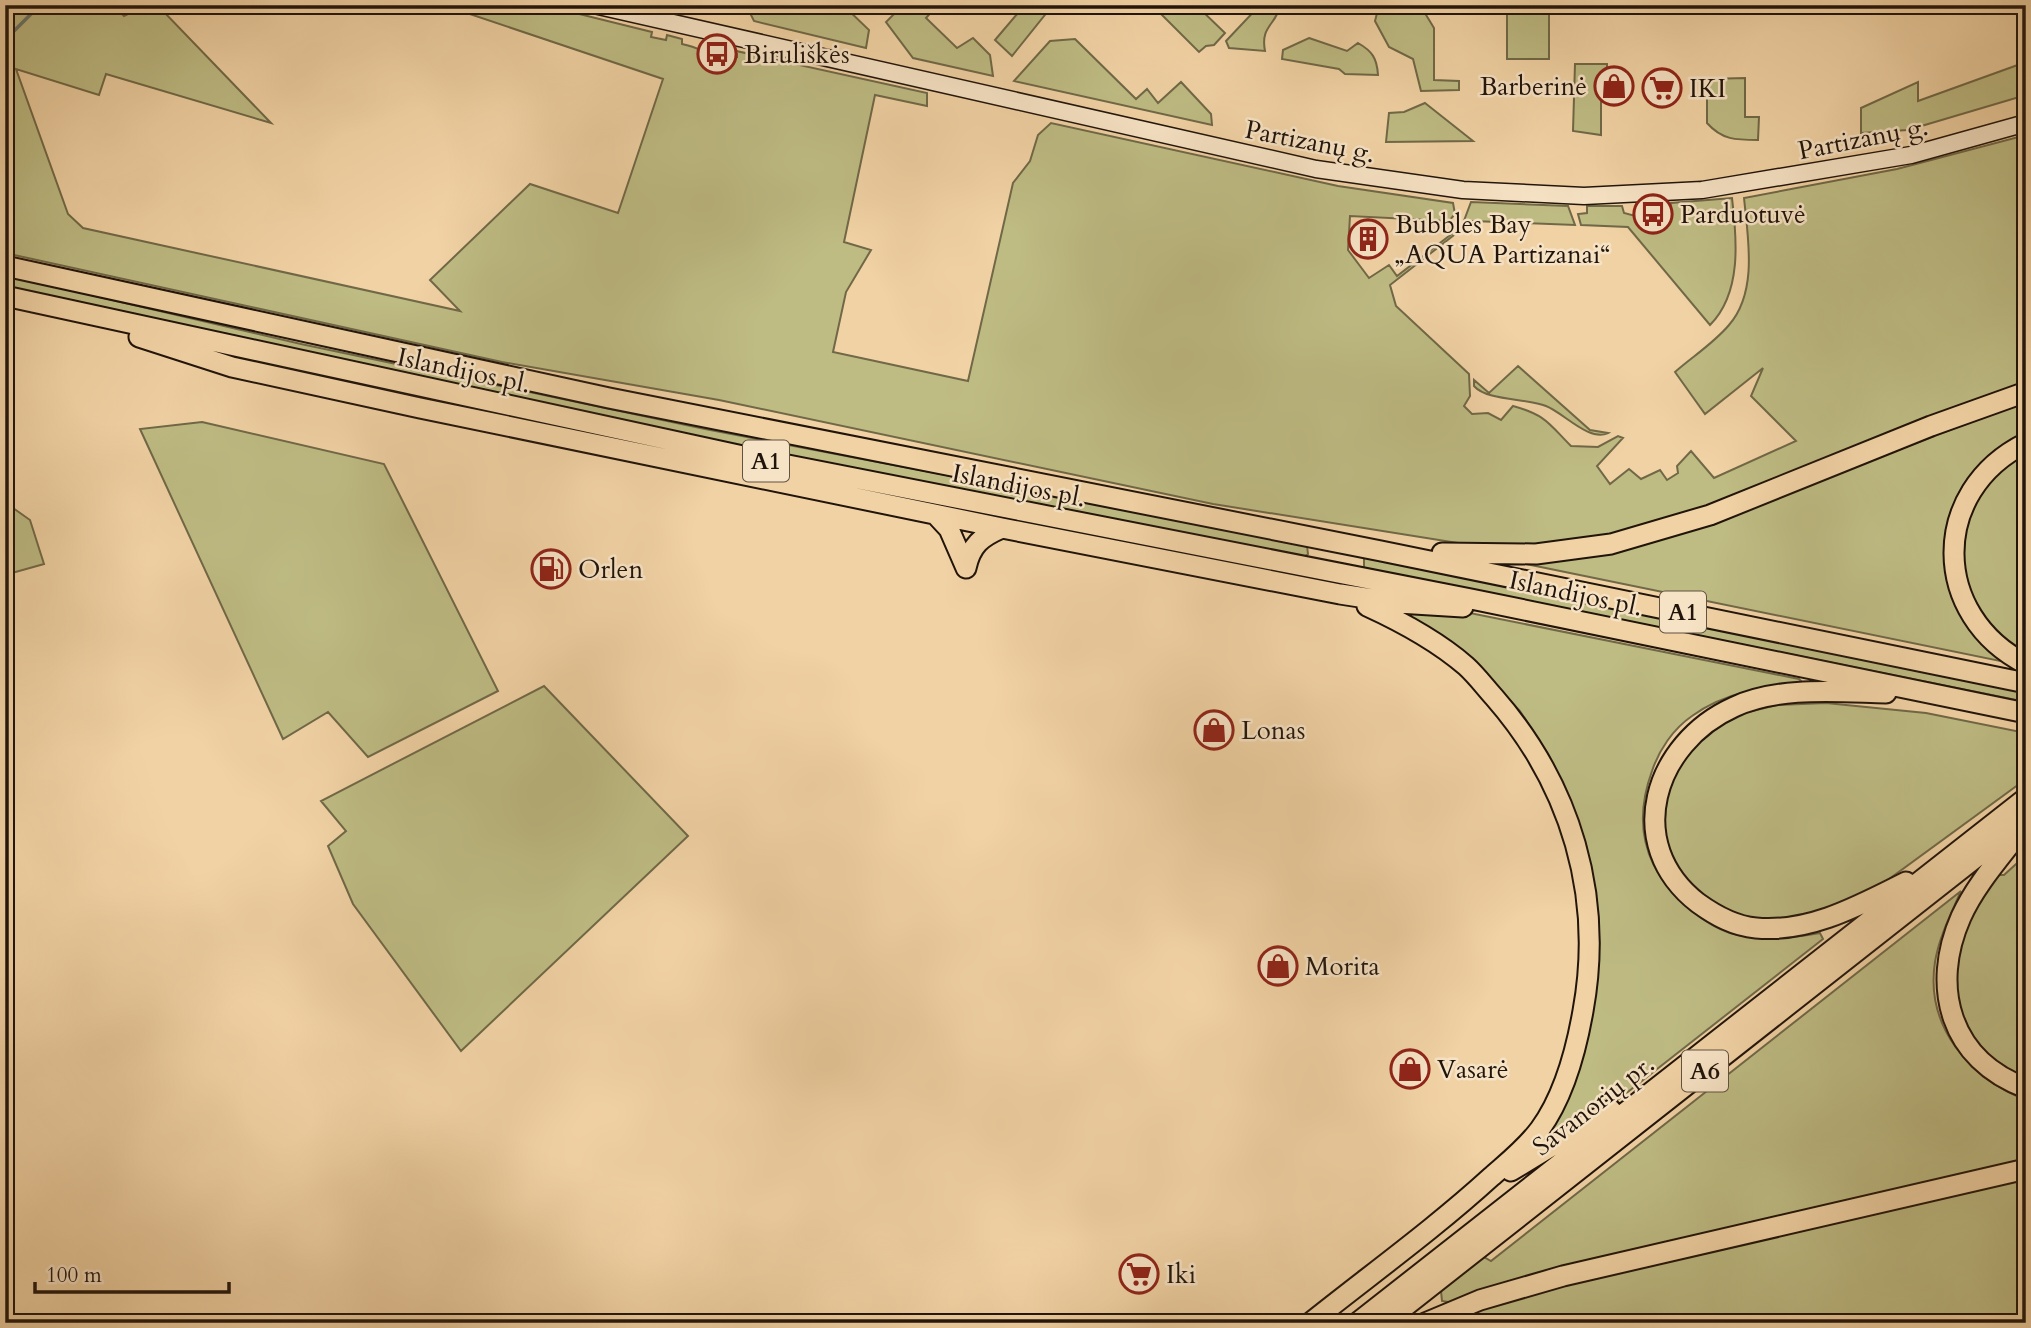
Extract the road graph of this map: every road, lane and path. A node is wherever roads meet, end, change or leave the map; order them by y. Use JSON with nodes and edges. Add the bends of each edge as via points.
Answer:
{"nodes":[{"id":1,"x":594,"y":5,"type":"edge"},
{"id":2,"x":2026,"y":123,"type":"edge"},
{"id":3,"x":5,"y":266,"type":"edge"},
{"id":4,"x":5,"y":296,"type":"edge"},
{"id":5,"x":26,"y":301,"type":"junction"},
{"id":6,"x":2026,"y":392,"type":"edge"},
{"id":7,"x":2026,"y":443,"type":"edge"},
{"id":8,"x":936,"y":515,"type":"junction"},
{"id":9,"x":1002,"y":528,"type":"junction"},
{"id":10,"x":1381,"y":551,"type":"junction"},
{"id":11,"x":1340,"y":594,"type":"junction"},
{"id":12,"x":1530,"y":611,"type":"junction"},
{"id":13,"x":2026,"y":664,"type":"edge"},
{"id":14,"x":2026,"y":683,"type":"edge"},
{"id":15,"x":1933,"y":694,"type":"junction"},
{"id":16,"x":2026,"y":713,"type":"edge"},
{"id":17,"x":2026,"y":798,"type":"edge"},
{"id":18,"x":2026,"y":818,"type":"edge"},
{"id":19,"x":2026,"y":824,"type":"edge"},
{"id":20,"x":1942,"y":864,"type":"junction"},
{"id":21,"x":1688,"y":1063,"type":"junction"},
{"id":22,"x":2026,"y":1088,"type":"edge"},
{"id":23,"x":2026,"y":1169,"type":"edge"},
{"id":24,"x":1471,"y":1196,"type":"junction"},
{"id":25,"x":1310,"y":1323,"type":"edge"},
{"id":26,"x":1357,"y":1323,"type":"edge"},
{"id":27,"x":1384,"y":1323,"type":"edge"},
{"id":28,"x":1425,"y":1323,"type":"edge"}],
"edges":[{"from":1,"to":2,"type":"street","name":"Partizanų g.","via":[[1316,169],[1463,190],[1584,196],[1698,191],[1911,155]]},
{"from":3,"to":10,"type":"highway","name":"Islandijos pl.","number":"A1","via":[[622,401]]},
{"from":4,"to":5,"type":"highway","name":"Islandijos pl.","number":"A1"},
{"from":5,"to":8,"type":"highway","via":[[232,367]]},
{"from":5,"to":12,"type":"highway","name":"Islandijos pl.","number":"A1","via":[[880,485]]},
{"from":6,"to":10,"type":"highway","via":[[1710,515],[1611,544],[1501,556]]},
{"from":7,"to":13,"type":"highway","via":[[1998,460],[1967,499],[1956,527],[1954,557],[1956,579],[1972,620],[2007,655]]},
{"from":8,"to":9,"type":"highway"},
{"from":8,"to":9,"type":"highway","via":[[949,529],[966,568],[974,545]]},
{"from":9,"to":11,"type":"highway"},
{"from":10,"to":14,"type":"highway","name":"Islandijos pl.","number":"A1"},
{"from":11,"to":12,"type":"highway","via":[[1398,604]]},
{"from":11,"to":24,"type":"highway","via":[[1432,640],[1468,667],[1514,720],[1553,785],[1584,877],[1591,969],[1561,1092],[1541,1128]]},
{"from":12,"to":15,"type":"highway","name":"Islandijos pl.","number":"A1"},
{"from":15,"to":16,"type":"highway","name":"Islandijos pl.","number":"A1"},
{"from":15,"to":20,"type":"highway","via":[[1768,697],[1711,718],[1676,751],[1660,789],[1656,833],[1682,890],[1717,917],[1756,928],[1780,928],[1843,913]]},
{"from":17,"to":20,"type":"highway","name":"Savanorių pr.","number":"A6"},
{"from":18,"to":27,"type":"highway","name":"Savanorių pr.","number":"A6"},
{"from":19,"to":22,"type":"highway","via":[[1961,918],[1948,959],[1947,991],[1958,1030],[1970,1048],[1999,1075]]},
{"from":20,"to":21,"type":"highway","name":"Savanorių pr.","number":"A6"},
{"from":21,"to":24,"type":"highway"},
{"from":21,"to":26,"type":"highway","name":"Savanorių pr.","number":"A6"},
{"from":23,"to":28,"type":"highway","via":[[1563,1276],[1480,1300]]},
{"from":24,"to":25,"type":"highway"}]}
